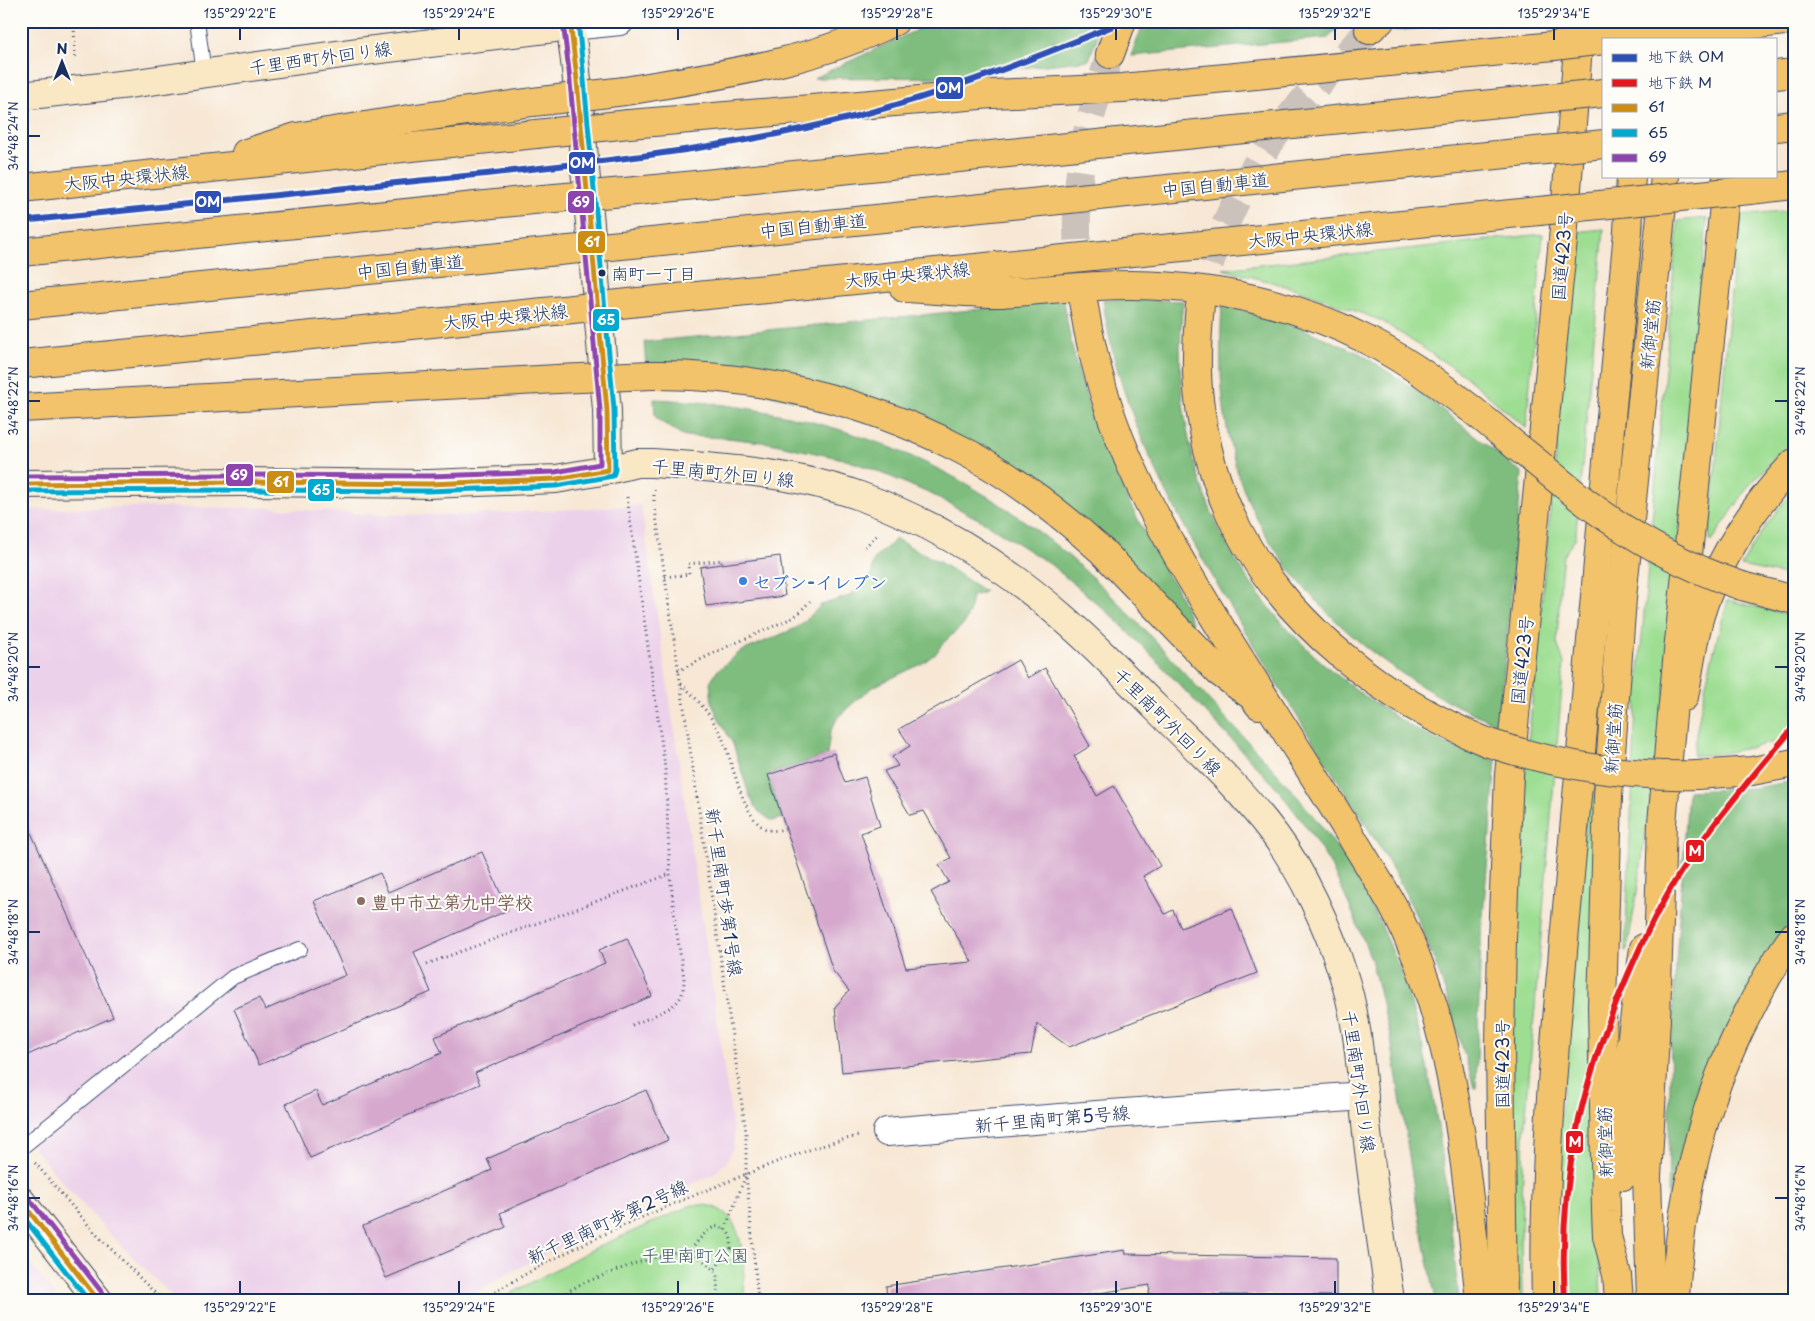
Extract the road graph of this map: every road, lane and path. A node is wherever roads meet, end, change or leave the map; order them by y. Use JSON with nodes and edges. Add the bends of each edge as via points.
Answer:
{"nodes":[{"id":1,"x":74,"y":21,"type":"edge"},
{"id":2,"x":196,"y":21,"type":"edge"},
{"id":3,"x":620,"y":21,"type":"edge"},
{"id":4,"x":895,"y":21,"type":"edge"},
{"id":5,"x":1122,"y":21,"type":"edge"},
{"id":6,"x":1580,"y":21,"type":"edge"},
{"id":7,"x":1641,"y":21,"type":"edge"},
{"id":8,"x":1681,"y":21,"type":"edge"},
{"id":9,"x":1764,"y":22,"type":"edge"},
{"id":10,"x":570,"y":24,"type":"edge"},
{"id":11,"x":1628,"y":38,"type":"edge"},
{"id":12,"x":1640,"y":38,"type":"edge"},
{"id":13,"x":1679,"y":38,"type":"edge"},
{"id":14,"x":1741,"y":38,"type":"edge"},
{"id":15,"x":1602,"y":40,"type":"edge"},
{"id":16,"x":1110,"y":54,"type":"tunnel mouth"},
{"id":17,"x":76,"y":64,"type":"dead end"},
{"id":18,"x":204,"y":73,"type":"junction"},
{"id":19,"x":1794,"y":73,"type":"edge"},
{"id":20,"x":1778,"y":75,"type":"edge"},
{"id":21,"x":1602,"y":93,"type":"edge"},
{"id":22,"x":21,"y":96,"type":"edge"},
{"id":23,"x":1794,"y":125,"type":"edge"},
{"id":24,"x":1778,"y":127,"type":"edge"},
{"id":25,"x":1602,"y":144,"type":"edge"},
{"id":26,"x":182,"y":172,"type":"junction"},
{"id":27,"x":1632,"y":178,"type":"edge"},
{"id":28,"x":1665,"y":178,"type":"edge"},
{"id":29,"x":1727,"y":178,"type":"edge"},
{"id":30,"x":1794,"y":185,"type":"edge"},
{"id":31,"x":21,"y":188,"type":"edge"},
{"id":32,"x":21,"y":252,"type":"edge"},
{"id":33,"x":813,"y":283,"type":"junction"},
{"id":34,"x":1083,"y":301,"type":"tunnel mouth"},
{"id":35,"x":21,"y":305,"type":"edge"},
{"id":36,"x":1200,"y":305,"type":"tunnel mouth"},
{"id":37,"x":21,"y":364,"type":"edge"},
{"id":38,"x":21,"y":408,"type":"edge"},
{"id":39,"x":1794,"y":462,"type":"edge"},
{"id":40,"x":608,"y":470,"type":"junction"},
{"id":41,"x":21,"y":484,"type":"edge"},
{"id":42,"x":654,"y":490,"type":"dead end"},
{"id":43,"x":626,"y":497,"type":"dead end"},
{"id":44,"x":884,"y":528,"type":"dead end"},
{"id":45,"x":866,"y":547,"type":"dead end"},
{"id":46,"x":722,"y":564,"type":"dead end"},
{"id":47,"x":665,"y":577,"type":"junction"},
{"id":48,"x":1794,"y":600,"type":"edge"},
{"id":49,"x":810,"y":601,"type":"dead end"},
{"id":50,"x":678,"y":671,"type":"junction"},
{"id":51,"x":680,"y":684,"type":"junction"},
{"id":52,"x":1300,"y":753,"type":"junction"},
{"id":53,"x":1794,"y":763,"type":"edge"},
{"id":54,"x":1666,"y":790,"type":"junction"},
{"id":55,"x":1662,"y":822,"type":"junction"},
{"id":56,"x":785,"y":829,"type":"dead end"},
{"id":57,"x":670,"y":874,"type":"junction"},
{"id":58,"x":1794,"y":936,"type":"edge"},
{"id":59,"x":300,"y":949,"type":"dead end"},
{"id":60,"x":427,"y":964,"type":"dead end"},
{"id":61,"x":630,"y":1026,"type":"dead end"},
{"id":62,"x":1364,"y":1096,"type":"junction"},
{"id":63,"x":887,"y":1132,"type":"joint"},
{"id":64,"x":22,"y":1147,"type":"edge"},
{"id":65,"x":746,"y":1174,"type":"junction"},
{"id":66,"x":21,"y":1201,"type":"edge"},
{"id":67,"x":725,"y":1229,"type":"junction"},
{"id":68,"x":691,"y":1250,"type":"junction"},
{"id":69,"x":714,"y":1270,"type":"junction"},
{"id":70,"x":1618,"y":1287,"type":"edge"},
{"id":71,"x":98,"y":1300,"type":"edge"},
{"id":72,"x":162,"y":1300,"type":"edge"},
{"id":73,"x":482,"y":1300,"type":"edge"},
{"id":74,"x":553,"y":1300,"type":"edge"},
{"id":75,"x":718,"y":1300,"type":"edge"},
{"id":76,"x":758,"y":1300,"type":"edge"},
{"id":77,"x":1390,"y":1300,"type":"edge"},
{"id":78,"x":1480,"y":1300,"type":"edge"},
{"id":79,"x":1503,"y":1300,"type":"edge"},
{"id":80,"x":1546,"y":1300,"type":"edge"},
{"id":81,"x":1651,"y":1300,"type":"edge"},
{"id":82,"x":1675,"y":1300,"type":"edge"}],
"edges":[{"from":1,"to":17,"type":"path"},
{"from":2,"to":18,"type":"lane"},
{"from":3,"to":10,"type":"street","name":"千里西町外回り線"},
{"from":4,"to":26,"type":"main road","bridge":true,"via":[[845,43],[739,72],[296,137]]},
{"from":5,"to":16,"type":"main road"},
{"from":6,"to":79,"type":"main road","name":"国道423号","via":[[1563,240],[1510,775],[1500,1044]]},
{"from":7,"to":12,"type":"main road"},
{"from":8,"to":13,"type":"main road"},
{"from":9,"to":11,"type":"main road","bridge":true},
{"from":9,"to":14,"type":"main road"},
{"from":10,"to":18,"type":"street","name":"千里西町外回り線"},
{"from":10,"to":40,"type":"street","via":[[607,410]]},
{"from":15,"to":26,"type":"main road","name":"大阪中央環状線","bridge":true,"via":[[1131,87],[992,94],[629,124]]},
{"from":18,"to":22,"type":"street","name":"千里西町外回り線"},
{"from":19,"to":20,"type":"main road"},
{"from":21,"to":32,"type":"main road","bridge":true},
{"from":23,"to":24,"type":"main road"},
{"from":25,"to":35,"type":"main road","name":"中国自動車道","bridge":true},
{"from":26,"to":31,"type":"main road","name":"大阪中央環状線"},
{"from":27,"to":80,"type":"main road","name":"新御堂筋","via":[[1552,1089],[1546,1181]]},
{"from":28,"to":70,"type":"main road","name":"新御堂筋","via":[[1622,598],[1608,796],[1602,1016],[1607,1236]]},
{"from":29,"to":54,"type":"main road"},
{"from":30,"to":33,"type":"main road","name":"大阪中央環状線","bridge":true},
{"from":33,"to":37,"type":"main road","name":"大阪中央環状線","bridge":true},
{"from":33,"to":48,"type":"main road","bridge":true,"via":[[1000,293],[1132,285],[1198,290],[1280,305],[1325,320],[1366,339],[1435,383],[1588,504],[1646,543],[1692,567],[1742,586]]},
{"from":34,"to":52,"type":"main road","via":[[1106,399],[1139,480],[1218,624]]},
{"from":36,"to":53,"type":"main road","bridge":true,"via":[[1197,382],[1207,446],[1221,492],[1235,524],[1259,564],[1311,628],[1348,660],[1386,688],[1446,724],[1489,743],[1541,758],[1632,774],[1697,775],[1752,771]]},
{"from":38,"to":52,"type":"main road","bridge":true,"via":[[683,375],[731,379],[814,394],[926,432],[976,457],[1025,489],[1102,551],[1219,672],[1252,696]]},
{"from":39,"to":54,"type":"main road","via":[[1744,525],[1708,593],[1696,633]]},
{"from":40,"to":41,"type":"street","name":"千里南町外回り線","via":[[556,479],[429,484]]},
{"from":40,"to":62,"type":"street","name":"千里南町外回り線","via":[[652,462],[767,473],[819,484],[868,500],[947,536],[1039,597],[1215,767],[1285,850],[1310,894],[1343,972],[1356,1032]]},
{"from":42,"to":47,"type":"path","name":"新千里南町歩第1号線"},
{"from":43,"to":57,"type":"path","via":[[665,768]]},
{"from":44,"to":45,"type":"path"},
{"from":46,"to":47,"type":"path","via":[[722,560],[688,564],[689,574]]},
{"from":47,"to":50,"type":"path","name":"新千里南町歩第1号線"},
{"from":49,"to":50,"type":"path","via":[[792,618]]},
{"from":50,"to":51,"type":"path","name":"新千里南町歩第1号線"},
{"from":51,"to":56,"type":"path","via":[[701,705],[720,733],[748,809],[767,830]]},
{"from":51,"to":65,"type":"path","name":"新千里南町歩第1号線","via":[[745,1127]]},
{"from":52,"to":78,"type":"main road","via":[[1393,907],[1419,965],[1438,1019],[1456,1100]]},
{"from":54,"to":55,"type":"main road"},
{"from":55,"to":70,"type":"main road","via":[[1629,1047],[1623,1236]]},
{"from":55,"to":81,"type":"main road","via":[[1648,1153]]},
{"from":57,"to":60,"type":"path"},
{"from":57,"to":61,"type":"path","via":[[684,986],[671,1007]]},
{"from":58,"to":82,"type":"main road","via":[[1760,988],[1737,1034],[1699,1137],[1684,1204]]},
{"from":59,"to":64,"type":"lane","via":[[233,977]]},
{"from":62,"to":63,"type":"street","name":"新千里南町第5号線"},
{"from":62,"to":77,"type":"street","name":"千里南町外回り線"},
{"from":63,"to":65,"type":"path","via":[[836,1141]]},
{"from":64,"to":72,"type":"path","via":[[96,1234]]},
{"from":65,"to":67,"type":"path"},
{"from":65,"to":73,"type":"path","name":"新千里南町歩第2号線","via":[[591,1240]]},
{"from":65,"to":76,"type":"path","name":"新千里南町歩第1号線"},
{"from":66,"to":71,"type":"street"},
{"from":67,"to":68,"type":"path","via":[[720,1226],[712,1228]]},
{"from":67,"to":69,"type":"path","via":[[730,1237],[731,1250]]},
{"from":68,"to":69,"type":"path"},
{"from":68,"to":74,"type":"path","via":[[681,1249],[636,1263],[581,1284]]},
{"from":69,"to":75,"type":"path"}]}
